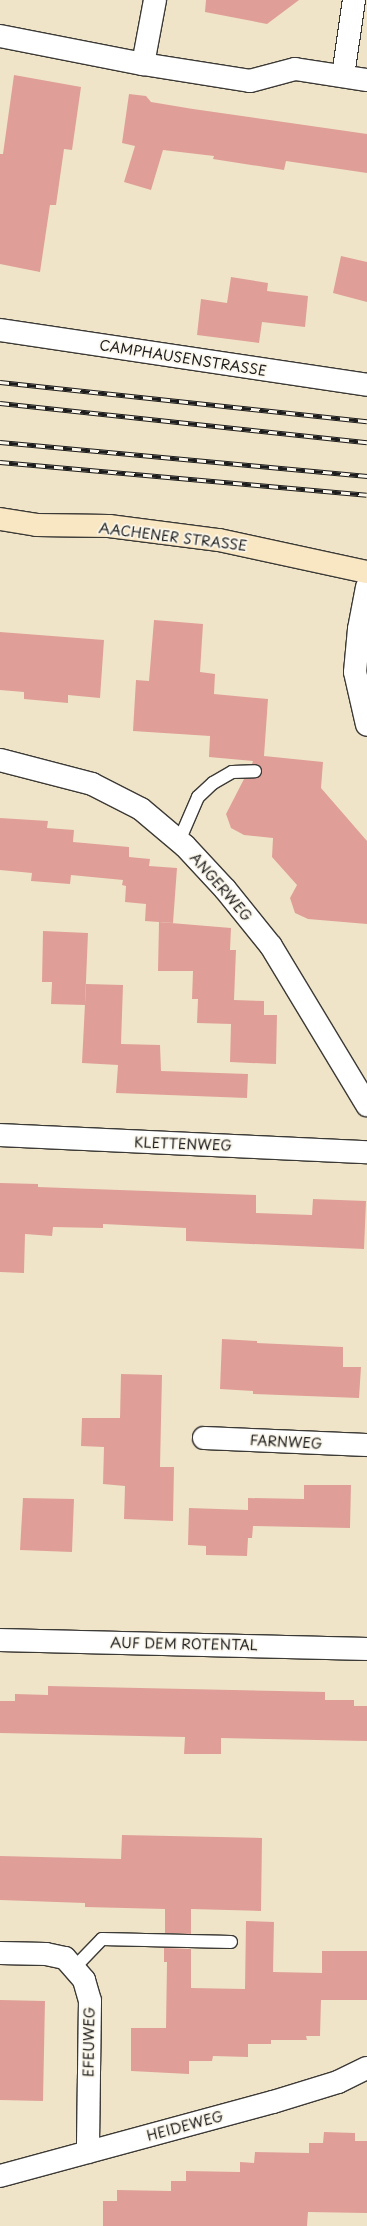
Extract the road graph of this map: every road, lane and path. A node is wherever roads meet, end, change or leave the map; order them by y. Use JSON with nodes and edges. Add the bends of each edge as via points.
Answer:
{"nodes":[{"id":1,"x":155,"y":0,"type":"edge"},
{"id":2,"x":354,"y":0,"type":"edge"},
{"id":3,"x":0,"y":36,"type":"edge"},
{"id":4,"x":143,"y":64,"type":"junction"},
{"id":5,"x":343,"y":76,"type":"junction"},
{"id":6,"x":367,"y":80,"type":"edge"},
{"id":7,"x":0,"y":330,"type":"edge"},
{"id":8,"x":367,"y":385,"type":"edge"},
{"id":9,"x":0,"y":520,"type":"edge"},
{"id":10,"x":367,"y":572,"type":"edge"},
{"id":11,"x":367,"y":587,"type":"edge"},
{"id":12,"x":367,"y":725,"type":"edge"},
{"id":13,"x":0,"y":760,"type":"edge"},
{"id":14,"x":255,"y":771,"type":"dead end"},
{"id":15,"x":180,"y":841,"type":"junction"},
{"id":16,"x":367,"y":1105,"type":"edge"},
{"id":17,"x":0,"y":1135,"type":"edge"},
{"id":18,"x":367,"y":1152,"type":"edge"},
{"id":19,"x":204,"y":1438,"type":"dead end"},
{"id":20,"x":367,"y":1445,"type":"edge"},
{"id":21,"x":0,"y":1640,"type":"edge"},
{"id":22,"x":367,"y":1648,"type":"edge"},
{"id":23,"x":231,"y":1942,"type":"dead end"},
{"id":24,"x":0,"y":1953,"type":"edge"},
{"id":25,"x":74,"y":1967,"type":"junction"},
{"id":26,"x":367,"y":2068,"type":"edge"},
{"id":27,"x":88,"y":2152,"type":"junction"},
{"id":28,"x":0,"y":2176,"type":"edge"}],
"edges":[{"from":1,"to":4,"type":"street"},
{"from":2,"to":5,"type":"street"},
{"from":3,"to":4,"type":"street"},
{"from":4,"to":5,"type":"street","via":[[250,81],[295,69]]},
{"from":5,"to":6,"type":"street"},
{"from":7,"to":8,"type":"street","name":"CAMPHAUSENSTRASSE"},
{"from":9,"to":10,"type":"main road","name":"AACHENER STRASSE","via":[[37,525],[109,526],[219,540]]},
{"from":11,"to":12,"type":"street","via":[[359,629],[355,672]]},
{"from":13,"to":15,"type":"street","name":"ANGERWEG","via":[[92,784],[141,809]]},
{"from":14,"to":15,"type":"lane","via":[[232,772],[212,783],[198,797]]},
{"from":15,"to":16,"type":"street","name":"ANGERWEG","via":[[225,889],[271,946]]},
{"from":17,"to":18,"type":"street","name":"KLETTENWEG"},
{"from":19,"to":20,"type":"street","name":"FARNWEG"},
{"from":21,"to":22,"type":"street","name":"AUF DEM ROTENTAL"},
{"from":23,"to":25,"type":"lane","via":[[102,1939]]},
{"from":24,"to":25,"type":"street","name":"EFEUWEG","via":[[46,1954],[65,1958]]},
{"from":25,"to":27,"type":"street","name":"EFEUWEG","via":[[84,1980],[90,2001]]},
{"from":26,"to":27,"type":"street","name":"HEIDEWEG","via":[[338,2082],[273,2102]]},
{"from":27,"to":28,"type":"street","name":"HEIDEWEG"}]}
